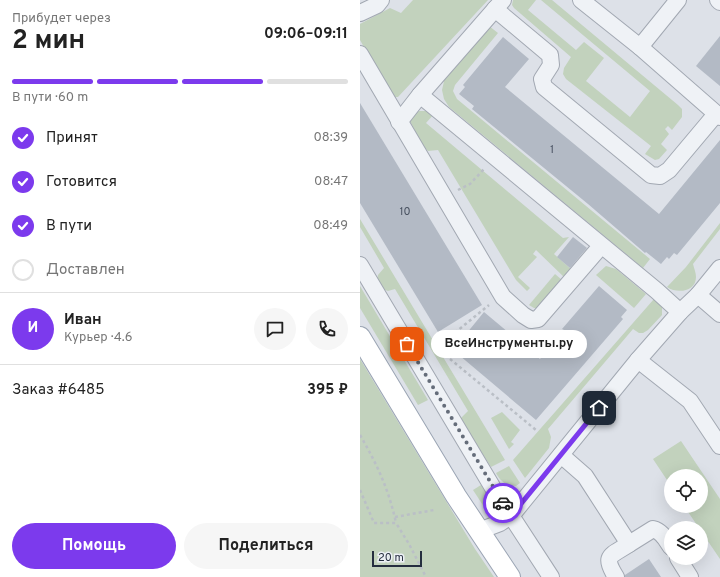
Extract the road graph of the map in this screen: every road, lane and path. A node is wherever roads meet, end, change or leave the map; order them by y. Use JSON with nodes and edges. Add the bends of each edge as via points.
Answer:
{"nodes":[{"id":1,"x":381,"y":0,"type":"edge"},
{"id":2,"x":581,"y":0,"type":"edge"},
{"id":3,"x":678,"y":0,"type":"edge"},
{"id":4,"x":499,"y":5,"type":"edge"},
{"id":5,"x":360,"y":13,"type":"edge"},
{"id":6,"x":640,"y":47,"type":"junction"},
{"id":7,"x":360,"y":54,"type":"edge"},
{"id":8,"x":420,"y":95,"type":"junction"},
{"id":9,"x":718,"y":115,"type":"edge"},
{"id":10,"x":399,"y":122,"type":"junction"},
{"id":11,"x":494,"y":157,"type":"junction"},
{"id":12,"x":461,"y":189,"type":"dead end"},
{"id":13,"x":601,"y":246,"type":"junction"},
{"id":14,"x":360,"y":264,"type":"edge"},
{"id":15,"x":720,"y":268,"type":"edge"},
{"id":16,"x":698,"y":296,"type":"junction"},
{"id":17,"x":503,"y":297,"type":"junction"},
{"id":18,"x":680,"y":312,"type":"junction"},
{"id":19,"x":720,"y":314,"type":"edge"},
{"id":20,"x":360,"y":337,"type":"edge"},
{"id":21,"x":441,"y":344,"type":"dead end"},
{"id":22,"x":450,"y":359,"type":"dead end"},
{"id":23,"x":638,"y":360,"type":"junction"},
{"id":24,"x":536,"y":430,"type":"dead end"},
{"id":25,"x":360,"y":435,"type":"edge"},
{"id":26,"x":720,"y":446,"type":"edge"},
{"id":27,"x":561,"y":455,"type":"junction"},
{"id":28,"x":360,"y":490,"type":"edge"},
{"id":29,"x":434,"y":510,"type":"dead end"},
{"id":30,"x":511,"y":516,"type":"junction"},
{"id":31,"x":395,"y":517,"type":"junction"},
{"id":32,"x":396,"y":523,"type":"junction"},
{"id":33,"x":479,"y":531,"type":"junction"},
{"id":34,"x":664,"y":536,"type":"edge"},
{"id":35,"x":629,"y":544,"type":"junction"},
{"id":36,"x":682,"y":565,"type":"edge"},
{"id":37,"x":426,"y":577,"type":"edge"},
{"id":38,"x":510,"y":577,"type":"edge"},
{"id":39,"x":551,"y":577,"type":"edge"},
{"id":40,"x":616,"y":577,"type":"edge"},
{"id":41,"x":690,"y":577,"type":"edge"}],
"edges":[{"from":1,"to":5,"type":"street"},
{"from":2,"to":6,"type":"street"},
{"from":3,"to":6,"type":"street"},
{"from":4,"to":8,"type":"street"},
{"from":4,"to":9,"type":"street","via":[[550,55],[551,65],[542,79],[544,87],[651,175],[660,176],[669,170]]},
{"from":6,"to":9,"type":"street"},
{"from":7,"to":10,"type":"street"},
{"from":8,"to":10,"type":"street"},
{"from":8,"to":11,"type":"street"},
{"from":10,"to":17,"type":"street"},
{"from":11,"to":12,"type":"path","via":[[476,179]]},
{"from":11,"to":13,"type":"street"},
{"from":13,"to":17,"type":"street","via":[[538,319],[531,320],[523,315]]},
{"from":13,"to":18,"type":"street"},
{"from":14,"to":30,"type":"street"},
{"from":15,"to":16,"type":"street"},
{"from":16,"to":18,"type":"street"},
{"from":16,"to":19,"type":"street"},
{"from":17,"to":21,"type":"path","via":[[486,307]]},
{"from":18,"to":23,"type":"street"},
{"from":20,"to":33,"type":"main road"},
{"from":22,"to":24,"type":"path"},
{"from":23,"to":26,"type":"street","via":[[690,401]]},
{"from":23,"to":27,"type":"street"},
{"from":25,"to":31,"type":"path","via":[[390,496]]},
{"from":27,"to":30,"type":"street"},
{"from":27,"to":35,"type":"street","via":[[585,476]]},
{"from":28,"to":32,"type":"path","via":[[374,523]]},
{"from":29,"to":31,"type":"path"},
{"from":30,"to":33,"type":"street"},
{"from":30,"to":39,"type":"street"},
{"from":31,"to":32,"type":"path"},
{"from":32,"to":37,"type":"path"},
{"from":33,"to":38,"type":"main road"},
{"from":34,"to":35,"type":"street","via":[[653,529]]},
{"from":35,"to":40,"type":"street","via":[[609,559],[608,564]]},
{"from":36,"to":41,"type":"street"}]}
